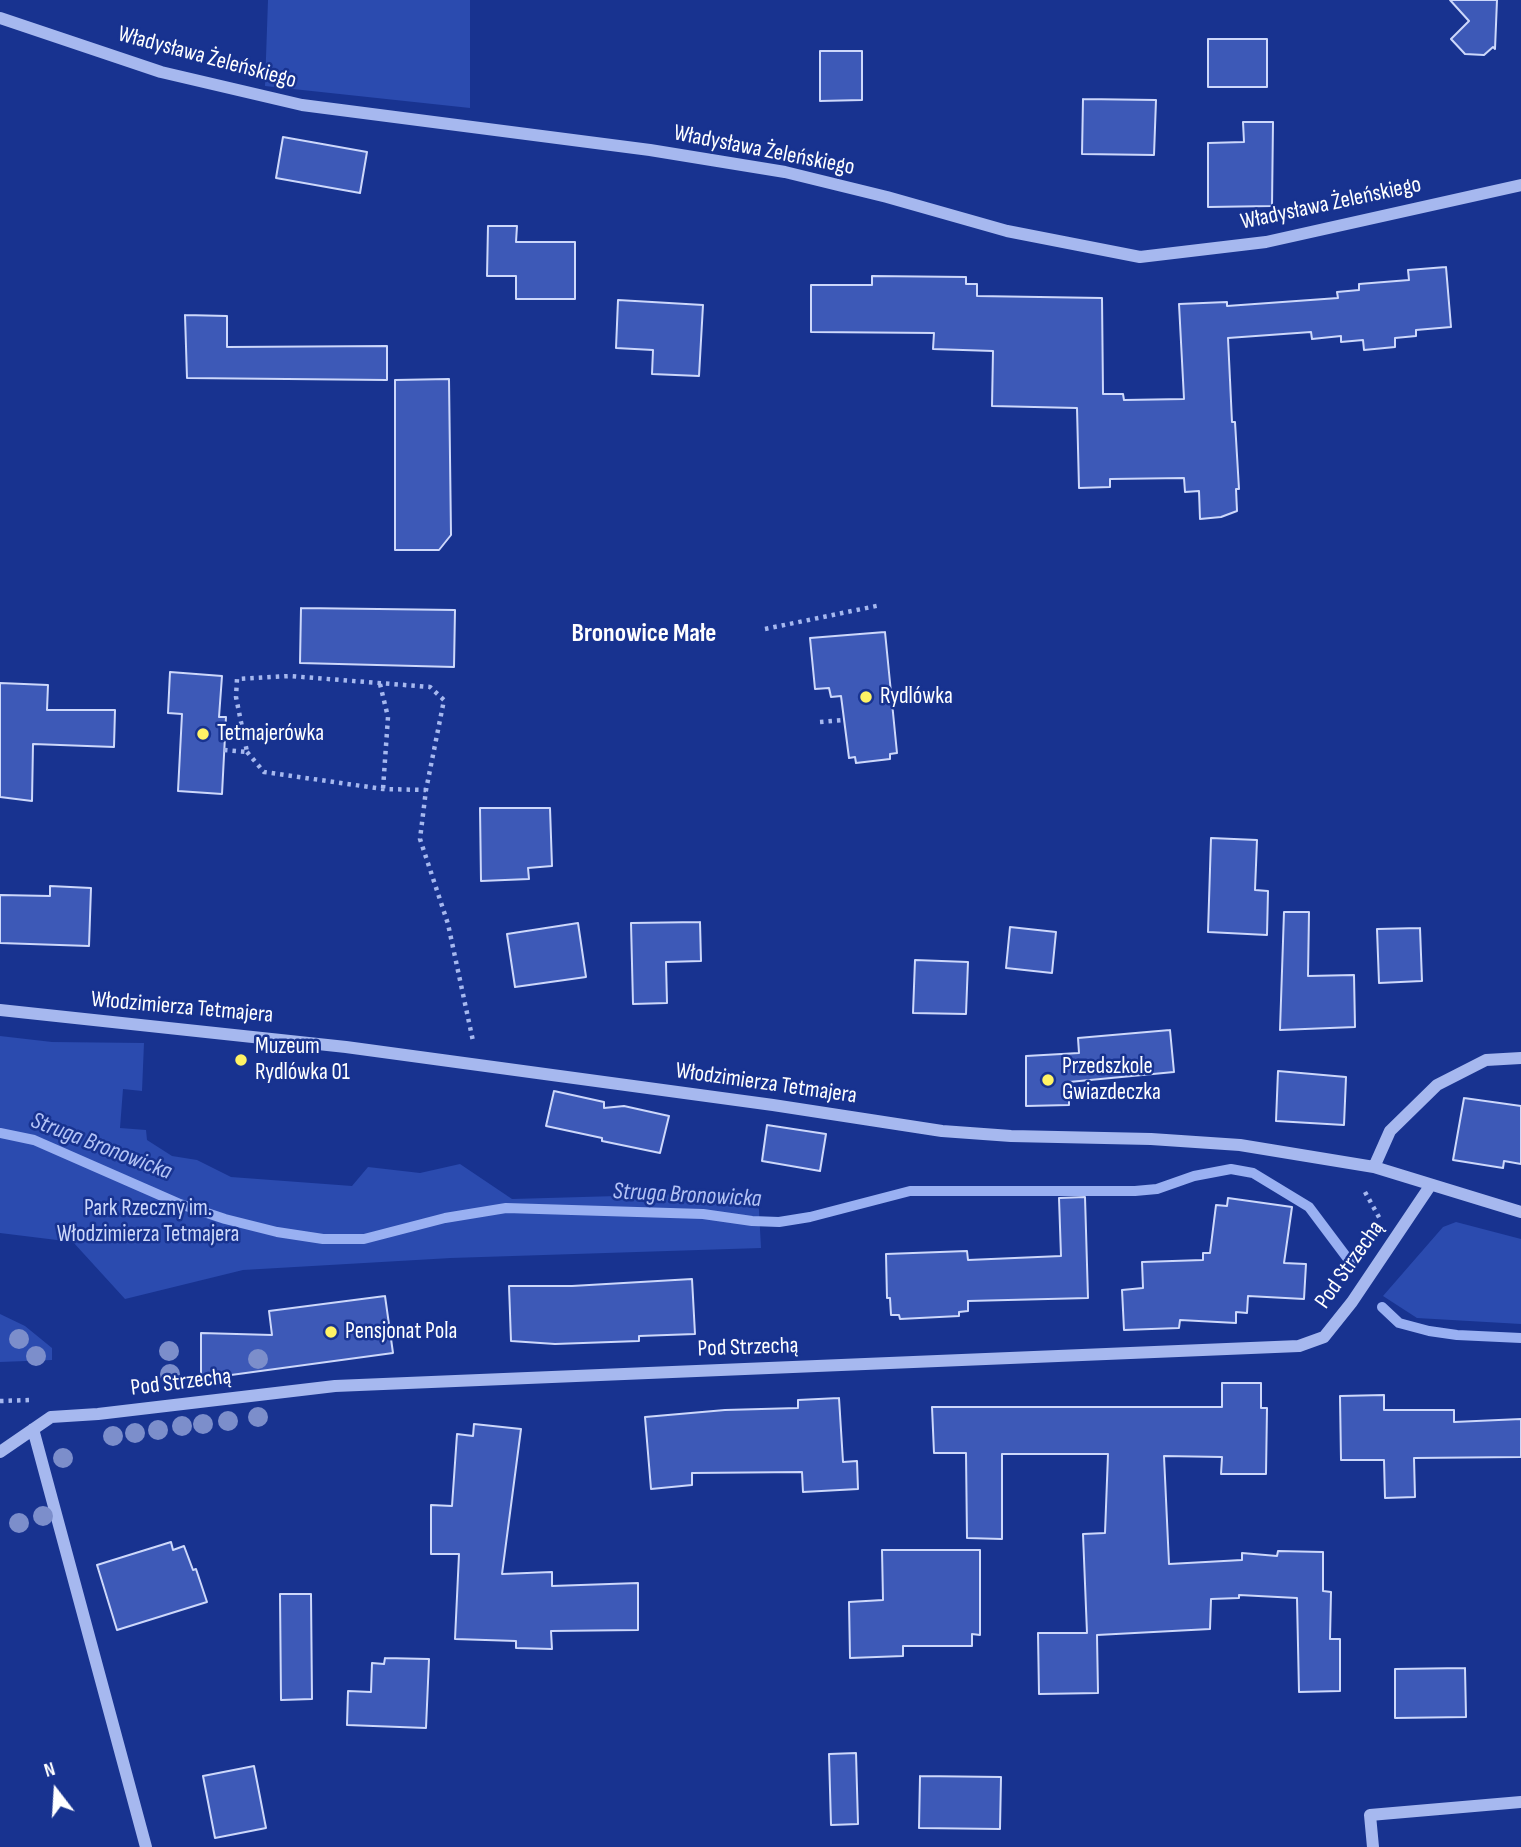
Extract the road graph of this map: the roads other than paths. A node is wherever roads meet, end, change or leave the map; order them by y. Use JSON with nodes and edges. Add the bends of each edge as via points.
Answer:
{"nodes":[{"id":1,"x":0,"y":18,"type":"edge"},
{"id":2,"x":1521,"y":185,"type":"edge"},
{"id":3,"x":0,"y":1010,"type":"edge"},
{"id":4,"x":1521,"y":1058,"type":"edge"},
{"id":5,"x":1374,"y":1167,"type":"junction"},
{"id":6,"x":1430,"y":1186,"type":"junction"},
{"id":7,"x":1521,"y":1212,"type":"edge"},
{"id":8,"x":33,"y":1429,"type":"junction"},
{"id":9,"x":0,"y":1452,"type":"edge"},
{"id":10,"x":1521,"y":1802,"type":"edge"},
{"id":11,"x":146,"y":1847,"type":"edge"},
{"id":12,"x":1373,"y":1847,"type":"edge"}],
"edges":[{"from":1,"to":2,"type":"street","name":"Władysława Żeleńskiego","via":[[161,72],[302,105],[785,172],[1007,231],[1140,257],[1266,242]]},
{"from":3,"to":5,"type":"street","name":"Włodzimierza Tetmajera","via":[[346,1046],[942,1131],[1240,1144]]},
{"from":4,"to":5,"type":"street","via":[[1486,1060],[1437,1085],[1390,1131]]},
{"from":5,"to":6,"type":"street","name":"Włodzimierza Tetmajera"},
{"from":6,"to":7,"type":"street","name":"Włodzimierza Tetmajera"},
{"from":6,"to":8,"type":"street","name":"Pod Strzechą","via":[[1324,1337],[1299,1346],[335,1386],[51,1417]]},
{"from":8,"to":9,"type":"street","name":"Pod Strzechą"},
{"from":8,"to":11,"type":"street"},
{"from":10,"to":12,"type":"street","via":[[1370,1815]]}]}
